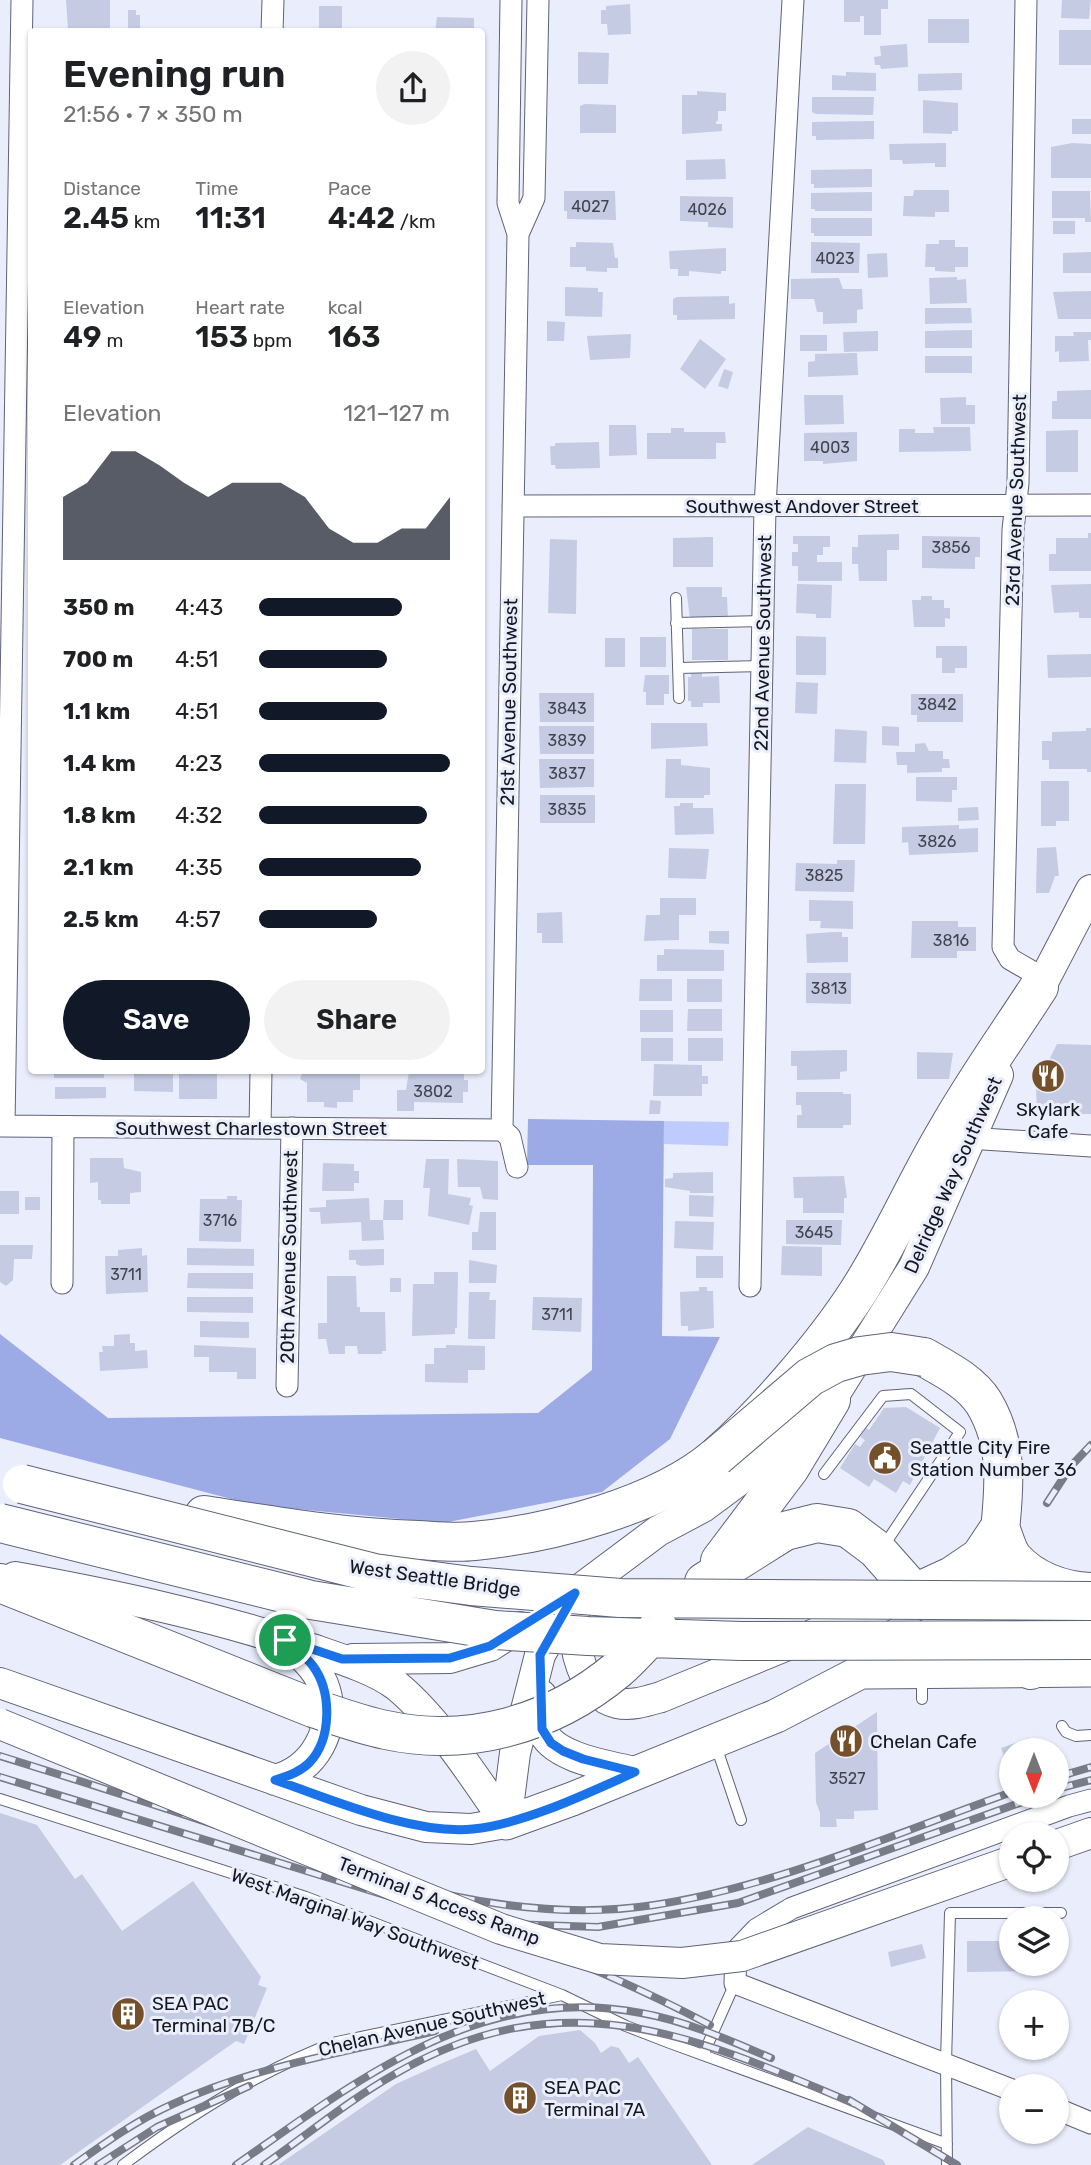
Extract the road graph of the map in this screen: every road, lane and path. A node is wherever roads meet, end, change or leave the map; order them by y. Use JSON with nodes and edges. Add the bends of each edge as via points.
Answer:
{"nodes":[{"id":1,"x":22,"y":0,"type":"edge"},
{"id":2,"x":273,"y":0,"type":"edge"},
{"id":3,"x":511,"y":0,"type":"edge"},
{"id":4,"x":538,"y":0,"type":"edge"},
{"id":5,"x":793,"y":0,"type":"edge"},
{"id":6,"x":1026,"y":0,"type":"edge"},
{"id":7,"x":272,"y":28,"type":"edge"},
{"id":8,"x":517,"y":234,"type":"junction"},
{"id":9,"x":15,"y":501,"type":"edge"},
{"id":10,"x":1016,"y":505,"type":"junction"},
{"id":11,"x":1091,"y":505,"type":"edge"},
{"id":12,"x":513,"y":506,"type":"junction"},
{"id":13,"x":765,"y":507,"type":"junction"},
{"id":14,"x":676,"y":598,"type":"dead end"},
{"id":15,"x":763,"y":621,"type":"junction"},
{"id":16,"x":676,"y":623,"type":"junction"},
{"id":17,"x":762,"y":666,"type":"junction"},
{"id":18,"x":678,"y":668,"type":"junction"},
{"id":19,"x":679,"y":698,"type":"dead end"},
{"id":20,"x":1091,"y":890,"type":"edge"},
{"id":21,"x":1041,"y":983,"type":"junction"},
{"id":22,"x":261,"y":1074,"type":"edge"},
{"id":23,"x":2,"y":1126,"type":"edge"},
{"id":24,"x":63,"y":1127,"type":"junction"},
{"id":25,"x":261,"y":1128,"type":"junction"},
{"id":26,"x":292,"y":1128,"type":"junction"},
{"id":27,"x":502,"y":1130,"type":"junction"},
{"id":28,"x":968,"y":1138,"type":"junction"},
{"id":29,"x":1091,"y":1146,"type":"edge"},
{"id":30,"x":517,"y":1167,"type":"dead end"},
{"id":31,"x":62,"y":1283,"type":"dead end"},
{"id":32,"x":750,"y":1286,"type":"dead end"},
{"id":33,"x":287,"y":1386,"type":"dead end"},
{"id":34,"x":831,"y":1400,"type":"junction"},
{"id":35,"x":716,"y":1457,"type":"junction"},
{"id":36,"x":824,"y":1474,"type":"dead end"},
{"id":37,"x":11,"y":1481,"type":"edge"},
{"id":38,"x":0,"y":1523,"type":"edge"},
{"id":39,"x":1000,"y":1527,"type":"junction"},
{"id":40,"x":748,"y":1543,"type":"junction"},
{"id":41,"x":880,"y":1553,"type":"junction"},
{"id":42,"x":0,"y":1575,"type":"edge"},
{"id":43,"x":1091,"y":1575,"type":"edge"},
{"id":44,"x":0,"y":1583,"type":"edge"},
{"id":45,"x":1091,"y":1592,"type":"edge"},
{"id":46,"x":575,"y":1593,"type":"junction"},
{"id":47,"x":915,"y":1594,"type":"junction"},
{"id":48,"x":814,"y":1600,"type":"junction"},
{"id":49,"x":1091,"y":1601,"type":"edge"},
{"id":50,"x":1091,"y":1620,"type":"edge"},
{"id":51,"x":958,"y":1622,"type":"junction"},
{"id":52,"x":285,"y":1640,"type":"junction"},
{"id":53,"x":1091,"y":1640,"type":"edge"},
{"id":54,"x":540,"y":1655,"type":"junction"},
{"id":55,"x":342,"y":1659,"type":"junction"},
{"id":56,"x":1031,"y":1670,"type":"junction"},
{"id":57,"x":1091,"y":1670,"type":"edge"},
{"id":58,"x":862,"y":1672,"type":"junction"},
{"id":59,"x":0,"y":1683,"type":"edge"},
{"id":60,"x":0,"y":1724,"type":"edge"},
{"id":61,"x":1062,"y":1726,"type":"dead end"},
{"id":62,"x":1091,"y":1735,"type":"edge"},
{"id":63,"x":714,"y":1741,"type":"junction"},
{"id":64,"x":635,"y":1772,"type":"junction"},
{"id":65,"x":275,"y":1780,"type":"junction"},
{"id":66,"x":0,"y":1799,"type":"edge"},
{"id":67,"x":1091,"y":1800,"type":"edge"},
{"id":68,"x":741,"y":1820,"type":"dead end"},
{"id":69,"x":506,"y":1822,"type":"junction"},
{"id":70,"x":1091,"y":1833,"type":"edge"},
{"id":71,"x":1069,"y":1840,"type":"edge"},
{"id":72,"x":999,"y":1866,"type":"edge"},
{"id":73,"x":999,"y":1913,"type":"edge"},
{"id":74,"x":735,"y":1983,"type":"junction"},
{"id":75,"x":562,"y":1995,"type":"junction"},
{"id":76,"x":703,"y":2055,"type":"junction"},
{"id":77,"x":946,"y":2063,"type":"junction"},
{"id":78,"x":999,"y":2085,"type":"edge"},
{"id":79,"x":1069,"y":2114,"type":"edge"},
{"id":80,"x":1091,"y":2123,"type":"edge"},
{"id":81,"x":947,"y":2144,"type":"junction"},
{"id":82,"x":123,"y":2165,"type":"edge"},
{"id":83,"x":947,"y":2165,"type":"edge"}],
"edges":[{"from":1,"to":9,"type":"street"},
{"from":2,"to":7,"type":"street"},
{"from":3,"to":8,"type":"street","name":"21st Avenue Southwest","via":[[508,203]]},
{"from":4,"to":8,"type":"street","name":"21st Avenue Southwest","via":[[534,198]]},
{"from":5,"to":13,"type":"street","name":"22nd Avenue Southwest"},
{"from":6,"to":10,"type":"street","name":"23rd Avenue Southwest"},
{"from":8,"to":12,"type":"street","name":"21st Avenue Southwest"},
{"from":9,"to":23,"type":"street"},
{"from":10,"to":11,"type":"street","name":"Southwest Andover Street"},
{"from":10,"to":13,"type":"street","name":"Southwest Andover Street"},
{"from":10,"to":21,"type":"street","name":"23rd Avenue Southwest","via":[[1003,939],[1007,956]]},
{"from":12,"to":13,"type":"street","name":"Southwest Andover Street"},
{"from":12,"to":27,"type":"street","name":"21st Avenue Southwest"},
{"from":13,"to":15,"type":"street","name":"22nd Avenue Southwest"},
{"from":14,"to":16,"type":"lane"},
{"from":15,"to":16,"type":"lane"},
{"from":15,"to":17,"type":"street","name":"22nd Avenue Southwest"},
{"from":16,"to":18,"type":"lane"},
{"from":17,"to":18,"type":"lane"},
{"from":17,"to":32,"type":"street","name":"22nd Avenue Southwest"},
{"from":18,"to":19,"type":"lane"},
{"from":20,"to":21,"type":"main road","name":"Delridge Way Southwest"},
{"from":21,"to":28,"type":"main road","name":"Delridge Way Southwest"},
{"from":21,"to":35,"type":"highway","bridge":true,"via":[[946,1131],[857,1293],[774,1397]]},
{"from":22,"to":25,"type":"street"},
{"from":23,"to":24,"type":"street","name":"Southwest Charlestown Street"},
{"from":24,"to":25,"type":"street","name":"Southwest Charlestown Street"},
{"from":24,"to":31,"type":"street"},
{"from":25,"to":26,"type":"street","name":"Southwest Charlestown Street"},
{"from":26,"to":27,"type":"street","name":"Southwest Charlestown Street"},
{"from":26,"to":33,"type":"street","name":"20th Avenue Southwest"},
{"from":27,"to":30,"type":"street","name":"21st Avenue Southwest","via":[[510,1138]]},
{"from":28,"to":29,"type":"street"},
{"from":28,"to":34,"type":"main road","name":"Delridge Way Southwest","via":[[914,1268]]},
{"from":34,"to":40,"type":"highway"},
{"from":34,"to":46,"type":"main road","name":"Delridge Way Southwest","via":[[753,1470],[703,1507],[658,1531]]},
{"from":35,"to":37,"type":"highway","bridge":true,"via":[[672,1485],[606,1513],[548,1531],[471,1541],[320,1533]]},
{"from":35,"to":39,"type":"highway","bridge":true,"via":[[810,1377],[836,1363],[891,1352],[924,1357],[967,1385],[995,1426],[1005,1487]]},
{"from":36,"to":41,"type":"lane","via":[[883,1396],[911,1394],[960,1432]]},
{"from":37,"to":48,"type":"highway","name":"West Seattle Bridge","bridge":true,"via":[[374,1573],[620,1598]]},
{"from":38,"to":53,"type":"highway","bridge":true,"via":[[311,1601],[495,1630],[741,1641]]},
{"from":39,"to":45,"type":"highway","via":[[1011,1556],[1030,1574],[1059,1588]]},
{"from":39,"to":47,"type":"highway","via":[[980,1557]]},
{"from":39,"to":51,"type":"highway","via":[[987,1596]]},
{"from":40,"to":41,"type":"highway","via":[[817,1523],[848,1528]]},
{"from":40,"to":44,"type":"highway","bridge":true,"via":[[617,1669],[579,1697],[536,1719],[451,1738],[386,1730],[313,1708]]},
{"from":41,"to":47,"type":"highway"},
{"from":42,"to":52,"type":"main road","via":[[122,1597]]},
{"from":43,"to":48,"type":"highway","bridge":true},
{"from":46,"to":47,"type":"main road","via":[[576,1644],[585,1675],[603,1696],[618,1703],[661,1697]]},
{"from":46,"to":54,"type":"main road","name":"Delridge Way Southwest"},
{"from":46,"to":55,"type":"main road","via":[[490,1646],[450,1658]]},
{"from":47,"to":51,"type":"highway"},
{"from":48,"to":49,"type":"highway","name":"West Seattle Bridge","bridge":true},
{"from":50,"to":51,"type":"main road"},
{"from":51,"to":56,"type":"highway"},
{"from":51,"to":58,"type":"main road"},
{"from":52,"to":55,"type":"main road"},
{"from":52,"to":65,"type":"main road","via":[[313,1666],[325,1690],[327,1715],[322,1743],[309,1763]]},
{"from":54,"to":64,"type":"main road","via":[[542,1729],[551,1743],[583,1759]]},
{"from":54,"to":69,"type":"main road","name":"Delridge Way Southwest","via":[[515,1753]]},
{"from":55,"to":69,"type":"main road","via":[[395,1684],[428,1716]]},
{"from":56,"to":57,"type":"main road"},
{"from":56,"to":58,"type":"main road","via":[[922,1686]]},
{"from":58,"to":63,"type":"main road","via":[[776,1716]]},
{"from":59,"to":65,"type":"main road"},
{"from":60,"to":72,"type":"main road","name":"Terminal 5 Access Ramp","bridge":true,"via":[[501,1929],[600,1959],[682,1963],[742,1956]]},
{"from":61,"to":62,"type":"lane","via":[[1076,1736]]},
{"from":63,"to":64,"type":"main road"},
{"from":63,"to":68,"type":"lane"},
{"from":64,"to":69,"type":"main road"},
{"from":65,"to":69,"type":"main road","via":[[426,1827],[471,1829]]},
{"from":66,"to":75,"type":"lane","name":"West Marginal Way Southwest","via":[[306,1897]]},
{"from":67,"to":74,"type":"street","via":[[792,1908],[757,1929],[736,1951]]},
{"from":70,"to":71,"type":"main road"},
{"from":73,"to":77,"type":"lane","via":[[950,1913]]},
{"from":74,"to":76,"type":"lane"},
{"from":74,"to":77,"type":"street"},
{"from":75,"to":76,"type":"lane","name":"West Marginal Way Southwest"},
{"from":75,"to":82,"type":"lane","name":"Chelan Avenue Southwest","via":[[310,2051],[225,2095]]},
{"from":76,"to":81,"type":"lane","name":"West Marginal Way Southwest"},
{"from":77,"to":78,"type":"street"},
{"from":77,"to":81,"type":"lane"},
{"from":79,"to":80,"type":"street"},
{"from":81,"to":83,"type":"lane"}]}
